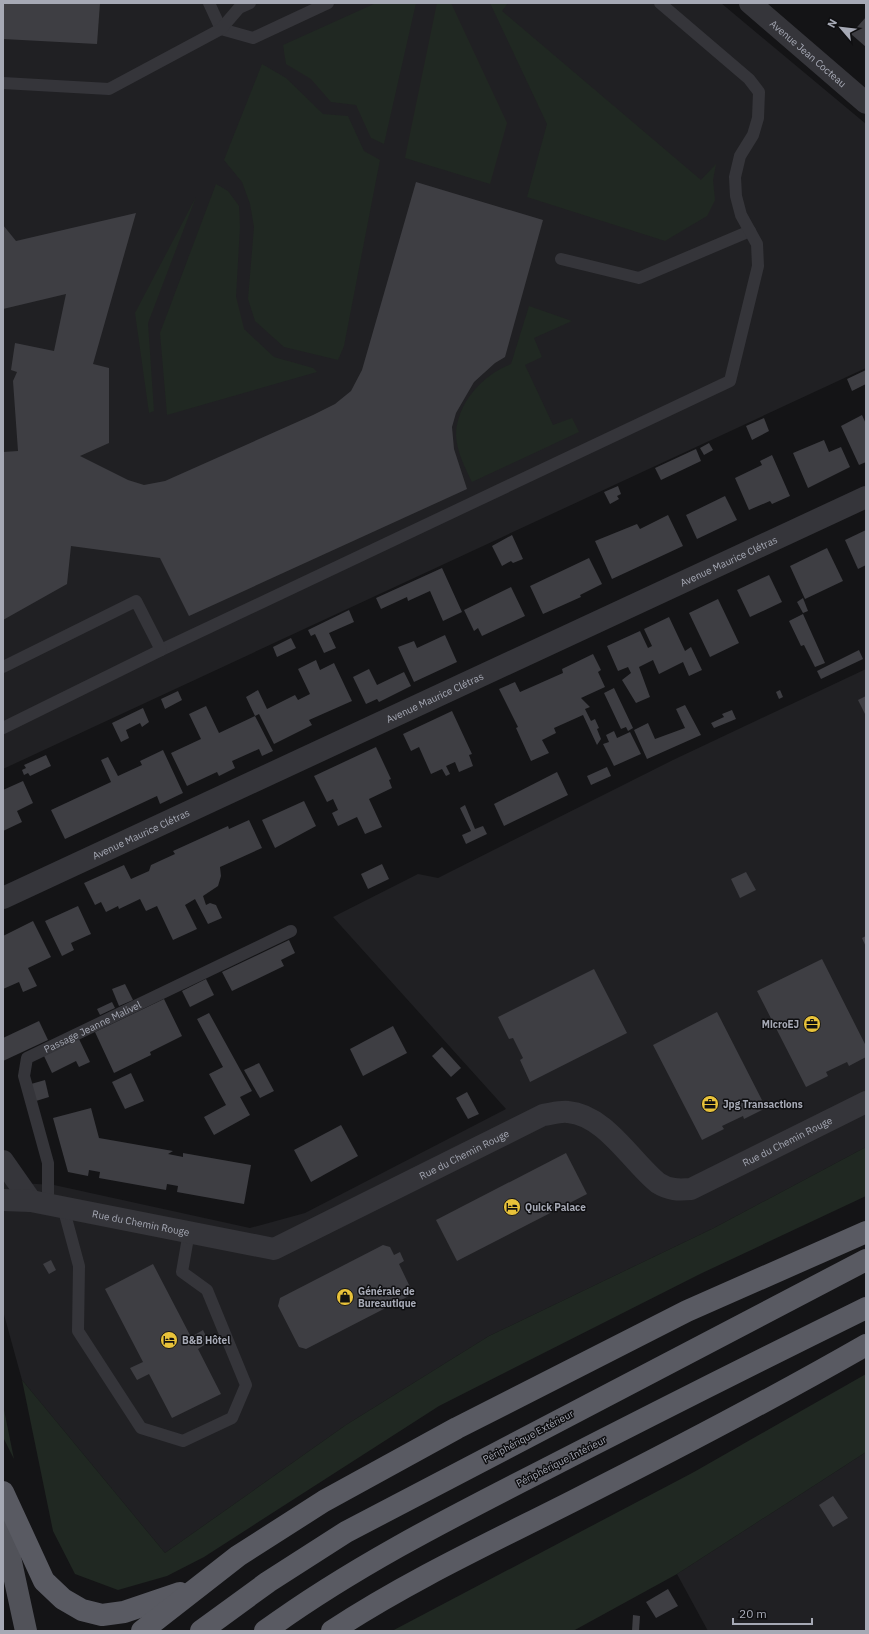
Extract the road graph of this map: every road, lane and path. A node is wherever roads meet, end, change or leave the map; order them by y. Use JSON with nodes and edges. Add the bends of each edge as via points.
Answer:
{"nodes":[{"id":1,"x":209,"y":3,"type":"edge"},
{"id":2,"x":250,"y":3,"type":"edge"},
{"id":3,"x":328,"y":3,"type":"edge"},
{"id":4,"x":660,"y":3,"type":"edge"},
{"id":5,"x":750,"y":3,"type":"edge"},
{"id":6,"x":221,"y":29,"type":"junction"},
{"id":7,"x":3,"y":83,"type":"edge"},
{"id":8,"x":866,"y":103,"type":"edge"},
{"id":9,"x":750,"y":231,"type":"junction"},
{"id":10,"x":561,"y":259,"type":"dead end"},
{"id":11,"x":866,"y":498,"type":"edge"},
{"id":12,"x":161,"y":650,"type":"junction"},
{"id":13,"x":3,"y":667,"type":"edge"},
{"id":14,"x":3,"y":728,"type":"edge"},
{"id":15,"x":3,"y":898,"type":"edge"},
{"id":16,"x":291,"y":931,"type":"dead end"},
{"id":17,"x":866,"y":1102,"type":"edge"},
{"id":18,"x":3,"y":1161,"type":"edge"},
{"id":19,"x":3,"y":1200,"type":"edge"},
{"id":20,"x":48,"y":1204,"type":"junction"},
{"id":21,"x":189,"y":1232,"type":"junction"},
{"id":22,"x":866,"y":1232,"type":"edge"},
{"id":23,"x":866,"y":1260,"type":"edge"},
{"id":24,"x":866,"y":1308,"type":"edge"},
{"id":25,"x":866,"y":1345,"type":"edge"},
{"id":26,"x":3,"y":1492,"type":"edge"},
{"id":27,"x":3,"y":1525,"type":"edge"},
{"id":28,"x":195,"y":1588,"type":"junction"},
{"id":29,"x":26,"y":1631,"type":"edge"},
{"id":30,"x":142,"y":1631,"type":"edge"},
{"id":31,"x":201,"y":1631,"type":"edge"},
{"id":32,"x":265,"y":1631,"type":"edge"},
{"id":33,"x":332,"y":1631,"type":"edge"}],
"edges":[{"from":1,"to":6,"type":"lane"},
{"from":2,"to":6,"type":"lane","via":[[239,8]]},
{"from":3,"to":6,"type":"lane","via":[[253,38]]},
{"from":4,"to":9,"type":"lane","via":[[749,79],[759,92],[758,118],[753,135],[740,156],[735,177],[741,215]]},
{"from":5,"to":8,"type":"street","name":"Avenue Jean Cocteau"},
{"from":6,"to":7,"type":"lane","via":[[109,89]]},
{"from":9,"to":10,"type":"lane","via":[[639,278]]},
{"from":9,"to":12,"type":"lane","via":[[757,244],[758,266],[730,381]]},
{"from":11,"to":15,"type":"street","name":"Avenue Maurice Clétras"},
{"from":12,"to":13,"type":"lane","via":[[136,602]]},
{"from":12,"to":14,"type":"lane"},
{"from":16,"to":20,"type":"lane","name":"Passage Jeanne Malivel","via":[[27,1058],[24,1076],[48,1164]]},
{"from":17,"to":21,"type":"street","name":"Rue du Chemin Rouge","via":[[691,1189],[667,1188],[658,1183],[600,1125],[586,1116],[567,1112],[544,1115],[274,1249]]},
{"from":18,"to":20,"type":"street"},
{"from":19,"to":20,"type":"street","name":"Rue du Chemin Rouge"},
{"from":20,"to":21,"type":"street","name":"Rue du Chemin Rouge"},
{"from":20,"to":21,"type":"lane","via":[[80,1266],[78,1331],[141,1428],[182,1441],[232,1418],[246,1385],[207,1290],[182,1272]]},
{"from":22,"to":28,"type":"highway","via":[[687,1311],[457,1428],[324,1500],[238,1556]]},
{"from":23,"to":31,"type":"highway","name":"Périphérique Extérieur","via":[[346,1532],[268,1582]]},
{"from":24,"to":32,"type":"highway","name":"Périphérique Intérieur","via":[[739,1370],[382,1555],[300,1605]]},
{"from":25,"to":33,"type":"highway","via":[[727,1422],[449,1563]]},
{"from":26,"to":28,"type":"highway","via":[[44,1581],[63,1599],[82,1610],[102,1615],[124,1612]]},
{"from":27,"to":29,"type":"main road"},
{"from":28,"to":30,"type":"highway"}]}
